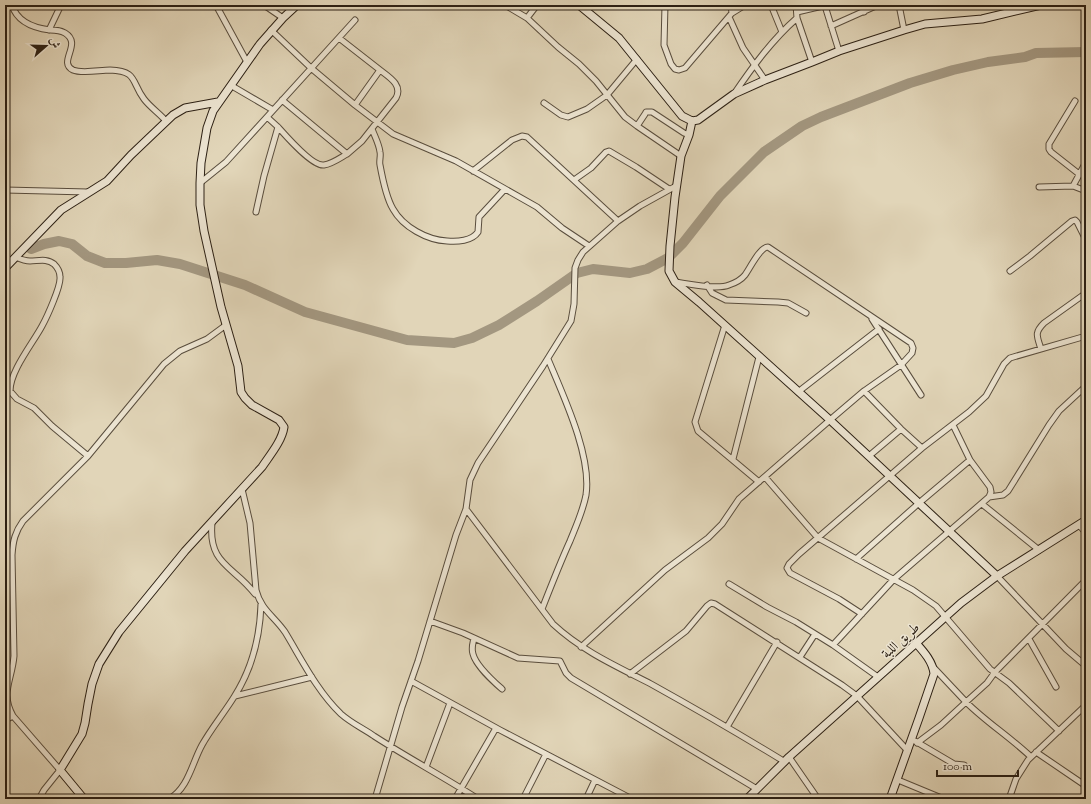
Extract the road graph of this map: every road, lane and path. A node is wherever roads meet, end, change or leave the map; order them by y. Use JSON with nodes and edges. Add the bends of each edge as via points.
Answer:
{"nodes":[{"id":1,"x":12,"y":5,"type":"edge"},
{"id":2,"x":61,"y":5,"type":"edge"},
{"id":3,"x":216,"y":5,"type":"edge"},
{"id":4,"x":264,"y":5,"type":"edge"},
{"id":5,"x":297,"y":5,"type":"edge"},
{"id":6,"x":506,"y":5,"type":"edge"},
{"id":7,"x":537,"y":5,"type":"edge"},
{"id":8,"x":579,"y":5,"type":"edge"},
{"id":9,"x":665,"y":5,"type":"edge"},
{"id":10,"x":731,"y":5,"type":"edge"},
{"id":11,"x":746,"y":5,"type":"edge"},
{"id":12,"x":771,"y":5,"type":"edge"},
{"id":13,"x":796,"y":5,"type":"edge"},
{"id":14,"x":826,"y":5,"type":"edge"},
{"id":15,"x":861,"y":5,"type":"edge"},
{"id":16,"x":878,"y":5,"type":"edge"},
{"id":17,"x":899,"y":5,"type":"edge"},
{"id":18,"x":1041,"y":5,"type":"edge"},
{"id":19,"x":1011,"y":8,"type":"edge"},
{"id":20,"x":864,"y":12,"type":"junction"},
{"id":21,"x":731,"y":15,"type":"junction"},
{"id":22,"x":797,"y":15,"type":"junction"},
{"id":23,"x":283,"y":18,"type":"junction"},
{"id":24,"x":527,"y":18,"type":"junction"},
{"id":25,"x":355,"y":20,"type":"dead end"},
{"id":26,"x":831,"y":26,"type":"junction"},
{"id":27,"x":49,"y":30,"type":"junction"},
{"id":28,"x":272,"y":30,"type":"junction"},
{"id":29,"x":904,"y":30,"type":"junction"},
{"id":30,"x":782,"y":32,"type":"junction"},
{"id":31,"x":339,"y":38,"type":"junction"},
{"id":32,"x":839,"y":50,"type":"junction"},
{"id":33,"x":637,"y":59,"type":"junction"},
{"id":34,"x":247,"y":62,"type":"junction"},
{"id":35,"x":812,"y":62,"type":"junction"},
{"id":36,"x":754,"y":65,"type":"junction"},
{"id":37,"x":311,"y":68,"type":"junction"},
{"id":38,"x":380,"y":70,"type":"junction"},
{"id":39,"x":765,"y":80,"type":"junction"},
{"id":40,"x":232,"y":86,"type":"junction"},
{"id":41,"x":734,"y":94,"type":"junction"},
{"id":42,"x":607,"y":95,"type":"junction"},
{"id":43,"x":282,"y":100,"type":"junction"},
{"id":44,"x":1075,"y":101,"type":"dead end"},
{"id":45,"x":218,"y":102,"type":"junction"},
{"id":46,"x":544,"y":103,"type":"dead end"},
{"id":47,"x":356,"y":105,"type":"junction"},
{"id":48,"x":273,"y":110,"type":"junction"},
{"id":49,"x":267,"y":117,"type":"junction"},
{"id":50,"x":166,"y":120,"type":"junction"},
{"id":51,"x":692,"y":121,"type":"junction"},
{"id":52,"x":378,"y":122,"type":"junction"},
{"id":53,"x":637,"y":126,"type":"junction"},
{"id":54,"x":278,"y":127,"type":"junction"},
{"id":55,"x":372,"y":129,"type":"junction"},
{"id":56,"x":689,"y":135,"type":"junction"},
{"id":57,"x":347,"y":154,"type":"junction"},
{"id":58,"x":681,"y":156,"type":"junction"},
{"id":59,"x":1086,"y":162,"type":"edge"},
{"id":60,"x":473,"y":171,"type":"junction"},
{"id":61,"x":1079,"y":174,"type":"junction"},
{"id":62,"x":574,"y":180,"type":"junction"},
{"id":63,"x":200,"y":183,"type":"junction"},
{"id":64,"x":1072,"y":186,"type":"junction"},
{"id":65,"x":672,"y":187,"type":"junction"},
{"id":66,"x":1039,"y":187,"type":"dead end"},
{"id":67,"x":505,"y":189,"type":"junction"},
{"id":68,"x":5,"y":190,"type":"edge"},
{"id":69,"x":1086,"y":191,"type":"edge"},
{"id":70,"x":89,"y":192,"type":"junction"},
{"id":71,"x":256,"y":212,"type":"dead end"},
{"id":72,"x":618,"y":221,"type":"junction"},
{"id":73,"x":1086,"y":239,"type":"edge"},
{"id":74,"x":590,"y":246,"type":"junction"},
{"id":75,"x":15,"y":257,"type":"junction"},
{"id":76,"x":5,"y":268,"type":"edge"},
{"id":77,"x":1010,"y":271,"type":"dead end"},
{"id":78,"x":675,"y":282,"type":"junction"},
{"id":79,"x":707,"y":285,"type":"junction"},
{"id":80,"x":1086,"y":293,"type":"edge"},
{"id":81,"x":806,"y":313,"type":"dead end"},
{"id":82,"x":871,"y":316,"type":"junction"},
{"id":83,"x":226,"y":325,"type":"junction"},
{"id":84,"x":725,"y":325,"type":"junction"},
{"id":85,"x":878,"y":329,"type":"junction"},
{"id":86,"x":1086,"y":336,"type":"edge"},
{"id":87,"x":1041,"y":349,"type":"junction"},
{"id":88,"x":759,"y":357,"type":"junction"},
{"id":89,"x":548,"y":359,"type":"junction"},
{"id":90,"x":901,"y":365,"type":"junction"},
{"id":91,"x":1086,"y":386,"type":"edge"},
{"id":92,"x":864,"y":391,"type":"junction"},
{"id":93,"x":798,"y":392,"type":"junction"},
{"id":94,"x":921,"y":395,"type":"dead end"},
{"id":95,"x":830,"y":420,"type":"junction"},
{"id":96,"x":953,"y":425,"type":"junction"},
{"id":97,"x":901,"y":429,"type":"junction"},
{"id":98,"x":922,"y":448,"type":"junction"},
{"id":99,"x":88,"y":456,"type":"junction"},
{"id":100,"x":869,"y":456,"type":"junction"},
{"id":101,"x":733,"y":460,"type":"junction"},
{"id":102,"x":970,"y":460,"type":"junction"},
{"id":103,"x":890,"y":475,"type":"junction"},
{"id":104,"x":765,"y":477,"type":"junction"},
{"id":105,"x":759,"y":482,"type":"junction"},
{"id":106,"x":242,"y":489,"type":"junction"},
{"id":107,"x":989,"y":497,"type":"junction"},
{"id":108,"x":919,"y":503,"type":"junction"},
{"id":109,"x":982,"y":504,"type":"junction"},
{"id":110,"x":466,"y":508,"type":"junction"},
{"id":111,"x":1086,"y":520,"type":"edge"},
{"id":112,"x":212,"y":522,"type":"junction"},
{"id":113,"x":1079,"y":525,"type":"junction"},
{"id":114,"x":950,"y":531,"type":"junction"},
{"id":115,"x":1086,"y":533,"type":"edge"},
{"id":116,"x":818,"y":538,"type":"junction"},
{"id":117,"x":1039,"y":550,"type":"junction"},
{"id":118,"x":856,"y":559,"type":"junction"},
{"id":119,"x":997,"y":576,"type":"junction"},
{"id":120,"x":894,"y":579,"type":"junction"},
{"id":121,"x":1086,"y":580,"type":"edge"},
{"id":122,"x":729,"y":584,"type":"dead end"},
{"id":123,"x":258,"y":597,"type":"junction"},
{"id":124,"x":261,"y":604,"type":"junction"},
{"id":125,"x":542,"y":609,"type":"junction"},
{"id":126,"x":862,"y":614,"type":"junction"},
{"id":127,"x":946,"y":616,"type":"junction"},
{"id":128,"x":430,"y":621,"type":"junction"},
{"id":129,"x":1043,"y":624,"type":"junction"},
{"id":130,"x":815,"y":634,"type":"junction"},
{"id":131,"x":474,"y":638,"type":"junction"},
{"id":132,"x":1029,"y":639,"type":"junction"},
{"id":133,"x":776,"y":642,"type":"junction"},
{"id":134,"x":916,"y":643,"type":"junction"},
{"id":135,"x":833,"y":645,"type":"junction"},
{"id":136,"x":581,"y":647,"type":"junction"},
{"id":137,"x":800,"y":657,"type":"junction"},
{"id":138,"x":1086,"y":666,"type":"edge"},
{"id":139,"x":934,"y":668,"type":"junction"},
{"id":140,"x":996,"y":672,"type":"junction"},
{"id":141,"x":630,"y":674,"type":"junction"},
{"id":142,"x":312,"y":677,"type":"junction"},
{"id":143,"x":878,"y":677,"type":"junction"},
{"id":144,"x":410,"y":681,"type":"junction"},
{"id":145,"x":1056,"y":687,"type":"dead end"},
{"id":146,"x":502,"y":690,"type":"dead end"},
{"id":147,"x":235,"y":696,"type":"junction"},
{"id":148,"x":857,"y":696,"type":"junction"},
{"id":149,"x":966,"y":702,"type":"junction"},
{"id":150,"x":450,"y":703,"type":"junction"},
{"id":151,"x":1086,"y":705,"type":"edge"},
{"id":152,"x":13,"y":716,"type":"junction"},
{"id":153,"x":5,"y":720,"type":"edge"},
{"id":154,"x":727,"y":727,"type":"junction"},
{"id":155,"x":496,"y":728,"type":"junction"},
{"id":156,"x":1058,"y":731,"type":"junction"},
{"id":157,"x":915,"y":741,"type":"junction"},
{"id":158,"x":391,"y":746,"type":"junction"},
{"id":159,"x":908,"y":751,"type":"junction"},
{"id":160,"x":1036,"y":752,"type":"junction"},
{"id":161,"x":546,"y":754,"type":"junction"},
{"id":162,"x":1031,"y":757,"type":"junction"},
{"id":163,"x":787,"y":759,"type":"junction"},
{"id":164,"x":964,"y":765,"type":"dead end"},
{"id":165,"x":426,"y":767,"type":"junction"},
{"id":166,"x":60,"y":770,"type":"junction"},
{"id":167,"x":595,"y":780,"type":"junction"},
{"id":168,"x":898,"y":780,"type":"junction"},
{"id":169,"x":1086,"y":786,"type":"edge"},
{"id":170,"x":461,"y":788,"type":"junction"},
{"id":171,"x":757,"y":789,"type":"junction"},
{"id":172,"x":933,"y":797,"type":"edge"},
{"id":173,"x":39,"y":799,"type":"edge"},
{"id":174,"x":84,"y":799,"type":"edge"},
{"id":175,"x":169,"y":799,"type":"edge"},
{"id":176,"x":374,"y":799,"type":"edge"},
{"id":177,"x":455,"y":799,"type":"edge"},
{"id":178,"x":478,"y":799,"type":"edge"},
{"id":179,"x":523,"y":799,"type":"edge"},
{"id":180,"x":586,"y":799,"type":"edge"},
{"id":181,"x":632,"y":799,"type":"edge"},
{"id":182,"x":747,"y":799,"type":"edge"},
{"id":183,"x":818,"y":799,"type":"edge"},
{"id":184,"x":890,"y":799,"type":"edge"},
{"id":185,"x":944,"y":799,"type":"edge"},
{"id":186,"x":1009,"y":799,"type":"edge"}],
"edges":[{"from":1,"to":27,"type":"street","via":[[22,21]]},
{"from":2,"to":27,"type":"street"},
{"from":3,"to":34,"type":"street"},
{"from":4,"to":23,"type":"street"},
{"from":5,"to":23,"type":"street"},
{"from":6,"to":24,"type":"street"},
{"from":7,"to":24,"type":"street"},
{"from":8,"to":33,"type":"street","via":[[619,38]]},
{"from":9,"to":21,"type":"street","via":[[664,45],[671,64],[677,70],[685,68]]},
{"from":10,"to":21,"type":"street"},
{"from":11,"to":21,"type":"street"},
{"from":12,"to":30,"type":"street"},
{"from":13,"to":22,"type":"street"},
{"from":14,"to":22,"type":"street"},
{"from":14,"to":26,"type":"street"},
{"from":15,"to":20,"type":"street"},
{"from":16,"to":20,"type":"street"},
{"from":17,"to":29,"type":"street"},
{"from":18,"to":19,"type":"street"},
{"from":19,"to":29,"type":"street","via":[[982,19],[925,24]]},
{"from":20,"to":26,"type":"street"},
{"from":21,"to":36,"type":"street","via":[[743,48]]},
{"from":22,"to":30,"type":"street"},
{"from":22,"to":35,"type":"street"},
{"from":23,"to":28,"type":"street"},
{"from":24,"to":42,"type":"street","via":[[580,64]]},
{"from":25,"to":31,"type":"street"},
{"from":26,"to":32,"type":"street"},
{"from":27,"to":50,"type":"street","via":[[62,32],[70,38],[72,46],[68,59],[73,70],[115,71],[131,75],[145,100]]},
{"from":28,"to":34,"type":"street"},
{"from":28,"to":37,"type":"street"},
{"from":29,"to":32,"type":"street"},
{"from":30,"to":36,"type":"street"},
{"from":31,"to":37,"type":"street"},
{"from":31,"to":38,"type":"street"},
{"from":32,"to":35,"type":"street"},
{"from":33,"to":42,"type":"street"},
{"from":33,"to":51,"type":"street","via":[[682,116]]},
{"from":34,"to":40,"type":"street"},
{"from":35,"to":39,"type":"street"},
{"from":36,"to":39,"type":"street"},
{"from":36,"to":41,"type":"street"},
{"from":37,"to":43,"type":"street"},
{"from":37,"to":47,"type":"street"},
{"from":38,"to":47,"type":"street"},
{"from":38,"to":52,"type":"street","via":[[395,82],[398,91],[396,98]]},
{"from":39,"to":41,"type":"street"},
{"from":40,"to":45,"type":"street"},
{"from":40,"to":48,"type":"street"},
{"from":41,"to":51,"type":"street","via":[[698,120]]},
{"from":42,"to":46,"type":"street","via":[[587,109],[568,117]]},
{"from":42,"to":53,"type":"street","via":[[625,117]]},
{"from":43,"to":48,"type":"street"},
{"from":43,"to":57,"type":"street"},
{"from":44,"to":61,"type":"street","via":[[1049,144],[1049,149]]},
{"from":45,"to":50,"type":"street","via":[[185,108]]},
{"from":45,"to":63,"type":"street","via":[[207,128]]},
{"from":47,"to":52,"type":"street"},
{"from":48,"to":49,"type":"street"},
{"from":49,"to":54,"type":"street"},
{"from":49,"to":63,"type":"street","via":[[226,162]]},
{"from":50,"to":70,"type":"street","via":[[107,181]]},
{"from":51,"to":56,"type":"street"},
{"from":52,"to":55,"type":"street"},
{"from":52,"to":60,"type":"street","via":[[398,137],[440,153]]},
{"from":53,"to":56,"type":"street","via":[[646,112],[652,112]]},
{"from":53,"to":58,"type":"street"},
{"from":54,"to":57,"type":"street","via":[[318,164],[325,165]]},
{"from":54,"to":71,"type":"street"},
{"from":55,"to":57,"type":"street"},
{"from":55,"to":67,"type":"street","via":[[379,147],[380,163],[392,207],[404,221],[420,233],[449,242],[474,237],[478,232],[479,217]]},
{"from":56,"to":58,"type":"street"},
{"from":58,"to":65,"type":"street"},
{"from":59,"to":61,"type":"street"},
{"from":60,"to":62,"type":"street","via":[[512,140],[522,136],[536,144]]},
{"from":60,"to":67,"type":"street"},
{"from":61,"to":64,"type":"street"},
{"from":62,"to":65,"type":"street","via":[[609,151]]},
{"from":62,"to":72,"type":"street"},
{"from":63,"to":83,"type":"street","via":[[200,205]]},
{"from":64,"to":66,"type":"street"},
{"from":64,"to":69,"type":"street"},
{"from":65,"to":72,"type":"street"},
{"from":65,"to":78,"type":"street","via":[[669,271]]},
{"from":67,"to":74,"type":"street","via":[[537,207],[562,228]]},
{"from":68,"to":70,"type":"street"},
{"from":70,"to":75,"type":"street","via":[[61,210]]},
{"from":72,"to":74,"type":"street"},
{"from":73,"to":77,"type":"street","via":[[1077,222],[1072,221]]},
{"from":74,"to":89,"type":"street","via":[[578,260],[575,268],[571,321]]},
{"from":75,"to":76,"type":"street"},
{"from":75,"to":99,"type":"street","via":[[52,262],[60,277],[47,314],[16,370],[10,390],[17,399],[34,408]]},
{"from":78,"to":79,"type":"street"},
{"from":78,"to":84,"type":"street"},
{"from":79,"to":81,"type":"street","via":[[712,293],[726,300],[778,302]]},
{"from":79,"to":82,"type":"street","via":[[716,288],[737,281],[744,276],[763,249],[768,247]]},
{"from":80,"to":87,"type":"street","via":[[1038,329],[1037,336]]},
{"from":82,"to":85,"type":"street"},
{"from":82,"to":90,"type":"street","via":[[911,343],[912,353]]},
{"from":83,"to":99,"type":"street","via":[[207,340],[180,351],[164,364]]},
{"from":83,"to":106,"type":"street","via":[[238,366],[241,392],[252,405],[279,420],[284,427],[262,467]]},
{"from":84,"to":88,"type":"street"},
{"from":84,"to":101,"type":"street","via":[[695,422],[698,431]]},
{"from":85,"to":90,"type":"street"},
{"from":85,"to":93,"type":"street"},
{"from":86,"to":87,"type":"street"},
{"from":87,"to":96,"type":"street","via":[[1015,356],[1007,361],[986,396]]},
{"from":88,"to":93,"type":"street"},
{"from":88,"to":101,"type":"street"},
{"from":89,"to":110,"type":"street","via":[[478,463],[470,480]]},
{"from":89,"to":125,"type":"street","via":[[580,441],[586,495]]},
{"from":90,"to":92,"type":"street"},
{"from":90,"to":94,"type":"street"},
{"from":91,"to":107,"type":"street","via":[[1059,411],[1008,491]]},
{"from":92,"to":95,"type":"street"},
{"from":92,"to":97,"type":"street"},
{"from":93,"to":95,"type":"street"},
{"from":95,"to":100,"type":"street"},
{"from":95,"to":104,"type":"street"},
{"from":96,"to":98,"type":"street"},
{"from":96,"to":102,"type":"street"},
{"from":97,"to":98,"type":"street"},
{"from":97,"to":100,"type":"street"},
{"from":98,"to":103,"type":"street"},
{"from":99,"to":152,"type":"street","via":[[23,521],[13,540],[14,656],[5,695],[7,708]]},
{"from":100,"to":103,"type":"street"},
{"from":101,"to":105,"type":"street"},
{"from":102,"to":107,"type":"street","via":[[990,487]]},
{"from":102,"to":108,"type":"street"},
{"from":103,"to":108,"type":"street"},
{"from":103,"to":116,"type":"street"},
{"from":104,"to":105,"type":"street"},
{"from":104,"to":116,"type":"street"},
{"from":105,"to":136,"type":"street","via":[[739,499],[722,524],[708,538],[665,570]]},
{"from":106,"to":112,"type":"street"},
{"from":106,"to":123,"type":"street","via":[[250,523]]},
{"from":107,"to":109,"type":"street"},
{"from":108,"to":114,"type":"street"},
{"from":108,"to":118,"type":"street"},
{"from":109,"to":114,"type":"street"},
{"from":109,"to":117,"type":"street"},
{"from":110,"to":125,"type":"street"},
{"from":110,"to":128,"type":"street"},
{"from":111,"to":113,"type":"street","name":"طريق اللبة"},
{"from":112,"to":123,"type":"street","via":[[211,539],[221,562],[243,579]]},
{"from":112,"to":166,"type":"street","via":[[184,551],[124,626],[99,664],[92,684],[82,734]]},
{"from":113,"to":115,"type":"street"},
{"from":113,"to":117,"type":"street","name":"طريق اللبة"},
{"from":114,"to":119,"type":"street"},
{"from":114,"to":120,"type":"street"},
{"from":116,"to":118,"type":"street"},
{"from":116,"to":126,"type":"street","via":[[787,568],[790,573]]},
{"from":117,"to":119,"type":"street","name":"طريق اللبة"},
{"from":118,"to":120,"type":"street"},
{"from":119,"to":127,"type":"street","name":"طريق اللبة"},
{"from":119,"to":129,"type":"street"},
{"from":120,"to":126,"type":"street"},
{"from":120,"to":127,"type":"street","via":[[925,598]]},
{"from":121,"to":129,"type":"street"},
{"from":122,"to":130,"type":"street"},
{"from":123,"to":124,"type":"street"},
{"from":124,"to":142,"type":"street","via":[[284,631]]},
{"from":124,"to":147,"type":"street","via":[[260,628],[255,651]]},
{"from":125,"to":136,"type":"street","via":[[567,637]]},
{"from":126,"to":135,"type":"street"},
{"from":127,"to":134,"type":"street","name":"طريق اللبة"},
{"from":127,"to":140,"type":"street","via":[[980,658]]},
{"from":128,"to":131,"type":"street"},
{"from":128,"to":144,"type":"street"},
{"from":129,"to":132,"type":"street"},
{"from":129,"to":138,"type":"street"},
{"from":130,"to":135,"type":"street"},
{"from":130,"to":137,"type":"street"},
{"from":131,"to":146,"type":"street","via":[[473,656]]},
{"from":131,"to":171,"type":"street","via":[[518,658],[560,661],[571,678]]},
{"from":132,"to":140,"type":"street"},
{"from":132,"to":145,"type":"street"},
{"from":133,"to":137,"type":"street"},
{"from":133,"to":141,"type":"street","via":[[711,603],[686,631]]},
{"from":133,"to":154,"type":"street"},
{"from":134,"to":139,"type":"street"},
{"from":134,"to":143,"type":"street","name":"طريق اللبة"},
{"from":135,"to":143,"type":"street"},
{"from":136,"to":141,"type":"street"},
{"from":137,"to":148,"type":"street"},
{"from":139,"to":149,"type":"street"},
{"from":139,"to":157,"type":"street"},
{"from":140,"to":149,"type":"street","via":[[988,683]]},
{"from":140,"to":156,"type":"street"},
{"from":141,"to":154,"type":"street"},
{"from":142,"to":147,"type":"street"},
{"from":142,"to":158,"type":"street","via":[[342,715]]},
{"from":143,"to":148,"type":"street","name":"طريق اللبة"},
{"from":144,"to":150,"type":"street"},
{"from":144,"to":158,"type":"street"},
{"from":147,"to":175,"type":"street","via":[[201,747],[180,789]]},
{"from":148,"to":159,"type":"street"},
{"from":148,"to":163,"type":"street","name":"طريق اللبة"},
{"from":149,"to":157,"type":"street","via":[[941,725]]},
{"from":149,"to":162,"type":"street"},
{"from":150,"to":155,"type":"street"},
{"from":150,"to":165,"type":"street"},
{"from":151,"to":156,"type":"street"},
{"from":152,"to":153,"type":"street"},
{"from":152,"to":166,"type":"street"},
{"from":154,"to":163,"type":"street"},
{"from":155,"to":161,"type":"street"},
{"from":155,"to":170,"type":"street"},
{"from":156,"to":160,"type":"street"},
{"from":157,"to":159,"type":"street"},
{"from":157,"to":164,"type":"street","via":[[954,764]]},
{"from":158,"to":165,"type":"street"},
{"from":158,"to":176,"type":"street"},
{"from":159,"to":168,"type":"street"},
{"from":160,"to":162,"type":"street"},
{"from":160,"to":169,"type":"street"},
{"from":161,"to":167,"type":"street"},
{"from":161,"to":179,"type":"street"},
{"from":162,"to":186,"type":"street","via":[[1021,769]]},
{"from":163,"to":171,"type":"street","name":"طريق اللبة"},
{"from":163,"to":183,"type":"street"},
{"from":165,"to":170,"type":"street"},
{"from":166,"to":173,"type":"street"},
{"from":166,"to":174,"type":"street"},
{"from":167,"to":180,"type":"street"},
{"from":167,"to":181,"type":"street"},
{"from":168,"to":172,"type":"street"},
{"from":168,"to":184,"type":"street"},
{"from":170,"to":177,"type":"street"},
{"from":170,"to":178,"type":"street"},
{"from":171,"to":182,"type":"street","name":"طريق اللبة"},
{"from":172,"to":185,"type":"street"}]}
